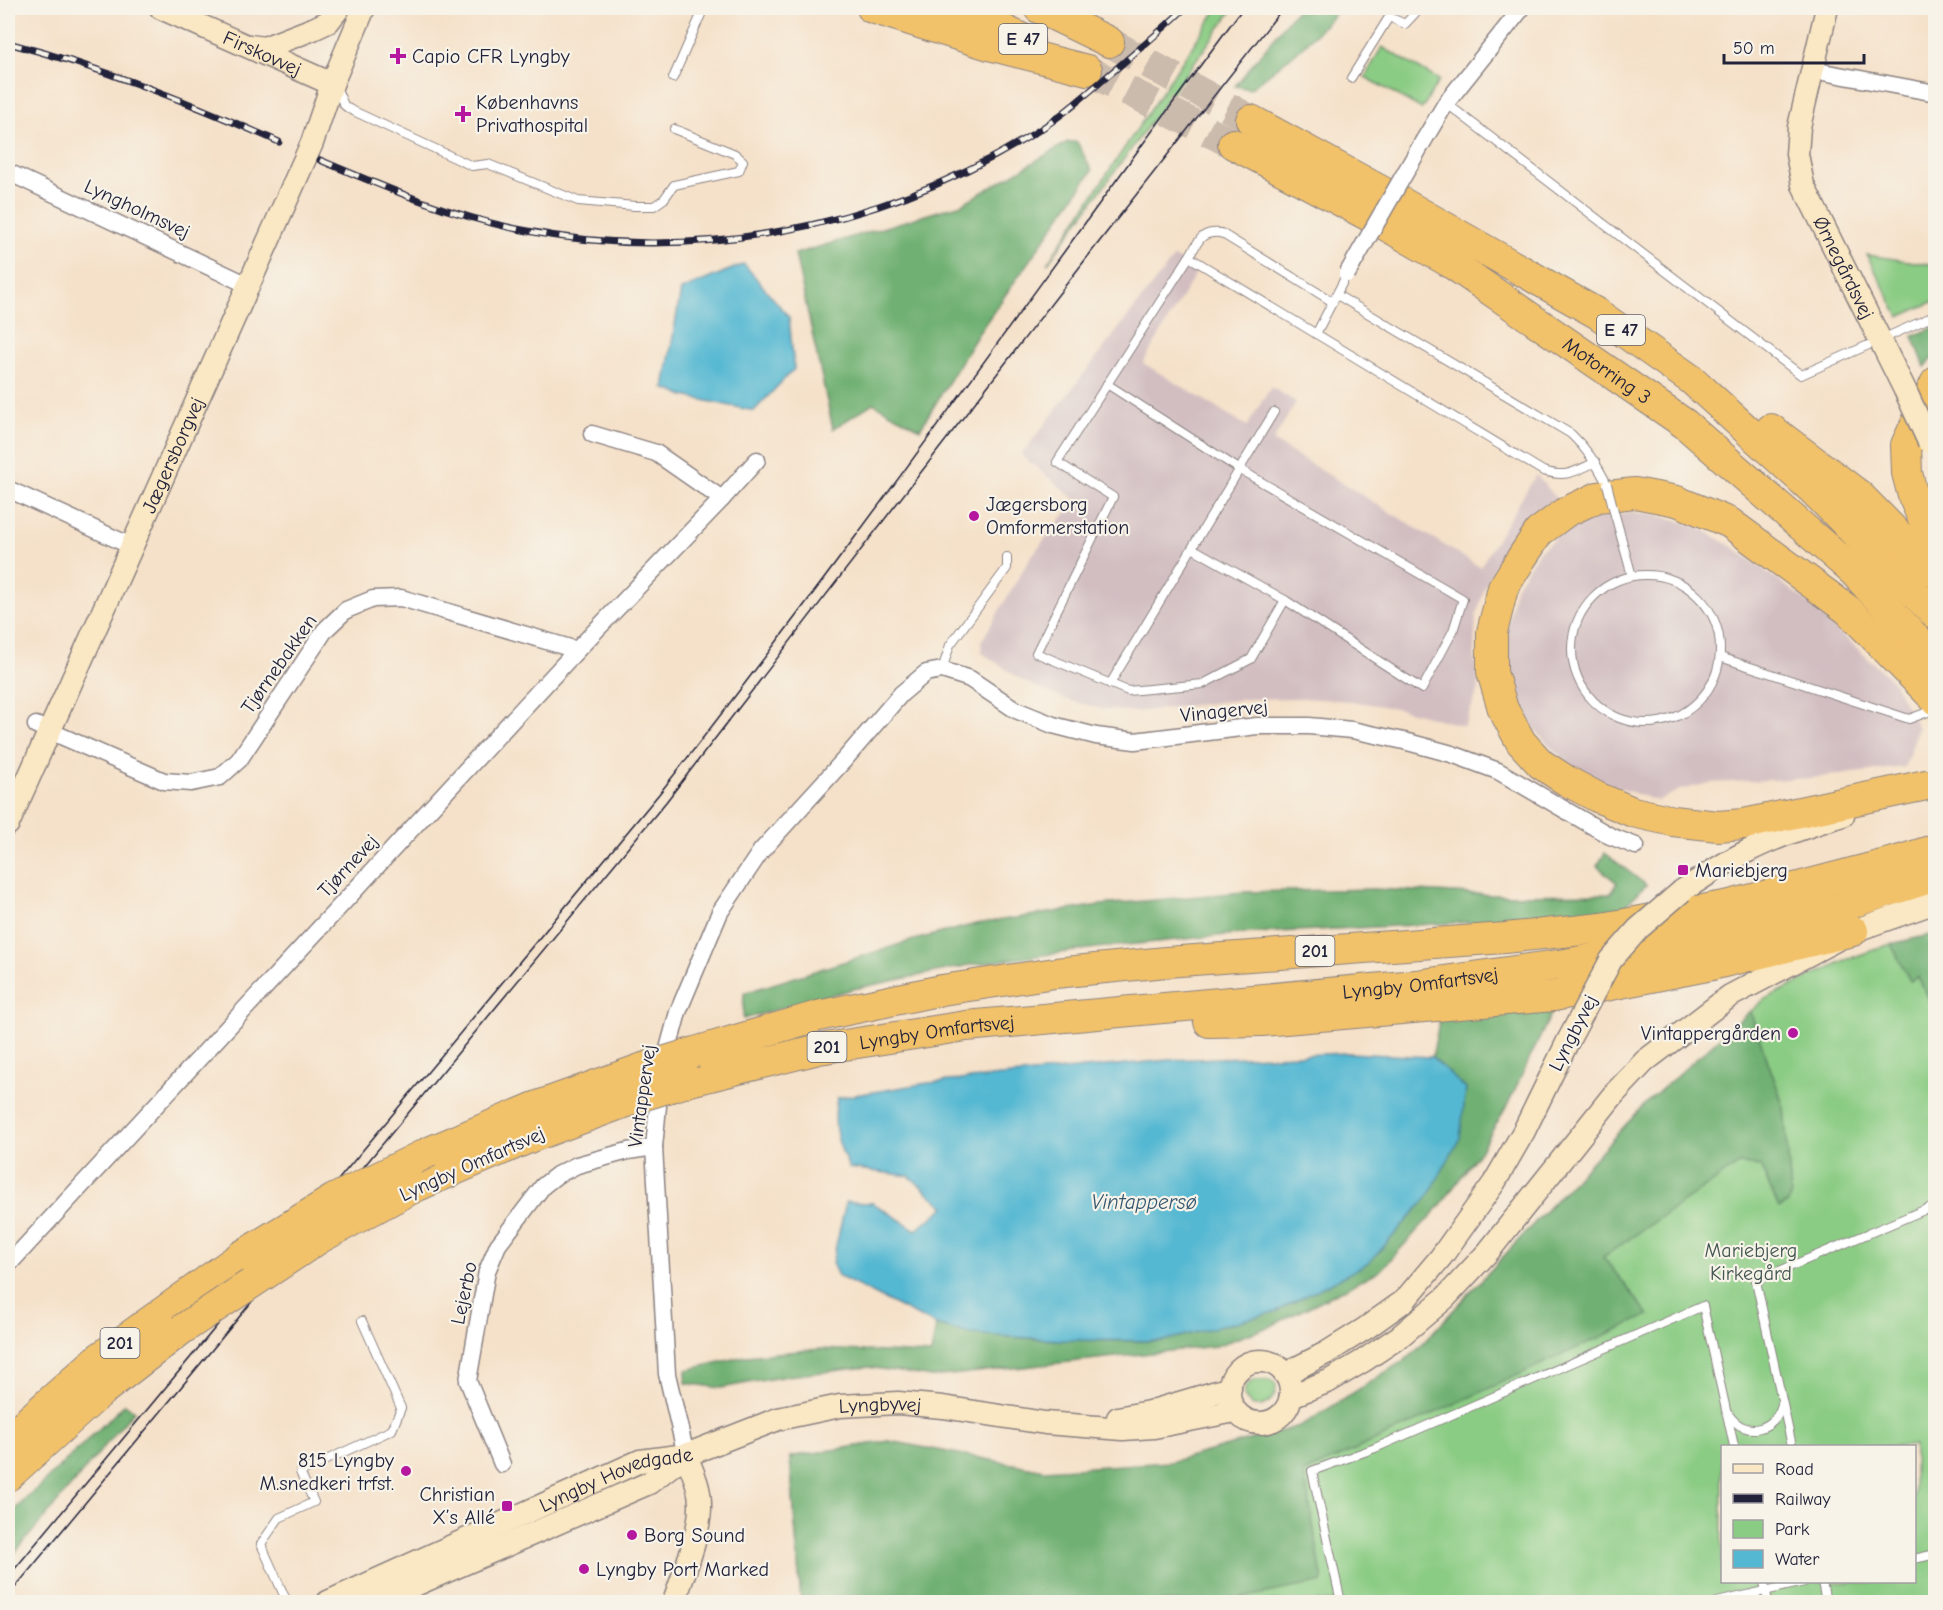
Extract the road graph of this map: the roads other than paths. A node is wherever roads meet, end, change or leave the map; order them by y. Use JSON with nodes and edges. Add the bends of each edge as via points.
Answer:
{"nodes":[{"id":1,"x":161,"y":8,"type":"edge"},
{"id":2,"x":339,"y":8,"type":"edge"},
{"id":3,"x":364,"y":8,"type":"edge"},
{"id":4,"x":702,"y":8,"type":"edge"},
{"id":5,"x":872,"y":8,"type":"edge"},
{"id":6,"x":959,"y":8,"type":"edge"},
{"id":7,"x":1039,"y":8,"type":"edge"},
{"id":8,"x":1067,"y":8,"type":"edge"},
{"id":9,"x":1420,"y":8,"type":"edge"},
{"id":10,"x":1522,"y":8,"type":"edge"},
{"id":11,"x":1827,"y":8,"type":"edge"},
{"id":12,"x":248,"y":46,"type":"junction"},
{"id":13,"x":1812,"y":70,"type":"junction"},
{"id":14,"x":673,"y":78,"type":"dead end"},
{"id":15,"x":1351,"y":78,"type":"dead end"},
{"id":16,"x":332,"y":84,"type":"junction"},
{"id":17,"x":1935,"y":93,"type":"edge"},
{"id":18,"x":1446,"y":103,"type":"junction"},
{"id":19,"x":1251,"y":120,"type":"tunnel mouth"},
{"id":20,"x":674,"y":129,"type":"dead end"},
{"id":21,"x":1233,"y":144,"type":"tunnel mouth"},
{"id":22,"x":8,"y":172,"type":"edge"},
{"id":23,"x":1188,"y":257,"type":"junction"},
{"id":24,"x":1347,"y":274,"type":"joint"},
{"id":25,"x":242,"y":282,"type":"junction"},
{"id":26,"x":1335,"y":298,"type":"junction"},
{"id":27,"x":1935,"y":315,"type":"edge"},
{"id":28,"x":1316,"y":334,"type":"junction"},
{"id":29,"x":1881,"y":339,"type":"junction"},
{"id":30,"x":1692,"y":380,"type":"junction"},
{"id":31,"x":1935,"y":382,"type":"edge"},
{"id":32,"x":1107,"y":384,"type":"junction"},
{"id":33,"x":1274,"y":412,"type":"dead end"},
{"id":34,"x":592,"y":434,"type":"dead end"},
{"id":35,"x":1932,"y":449,"type":"edge"},
{"id":36,"x":757,"y":460,"type":"dead end"},
{"id":37,"x":1596,"y":462,"type":"junction"},
{"id":38,"x":1239,"y":469,"type":"junction"},
{"id":39,"x":8,"y":489,"type":"edge"},
{"id":40,"x":722,"y":499,"type":"junction"},
{"id":41,"x":1935,"y":539,"type":"edge"},
{"id":42,"x":125,"y":543,"type":"junction"},
{"id":43,"x":1192,"y":548,"type":"junction"},
{"id":44,"x":1007,"y":557,"type":"dead end"},
{"id":45,"x":1935,"y":573,"type":"edge"},
{"id":46,"x":1632,"y":576,"type":"junction"},
{"id":47,"x":1285,"y":600,"type":"junction"},
{"id":48,"x":1935,"y":615,"type":"edge"},
{"id":49,"x":577,"y":650,"type":"junction"},
{"id":50,"x":1720,"y":657,"type":"junction"},
{"id":51,"x":1935,"y":660,"type":"edge"},
{"id":52,"x":942,"y":670,"type":"junction"},
{"id":53,"x":1110,"y":684,"type":"junction"},
{"id":54,"x":1929,"y":707,"type":"edge"},
{"id":55,"x":1935,"y":710,"type":"edge"},
{"id":56,"x":43,"y":728,"type":"junction"},
{"id":57,"x":1930,"y":784,"type":"edge"},
{"id":58,"x":8,"y":789,"type":"edge"},
{"id":59,"x":8,"y":824,"type":"edge"},
{"id":60,"x":1935,"y":842,"type":"edge"},
{"id":61,"x":1636,"y":846,"type":"dead end"},
{"id":62,"x":1935,"y":849,"type":"edge"},
{"id":63,"x":1901,"y":860,"type":"junction"},
{"id":64,"x":1935,"y":876,"type":"edge"},
{"id":65,"x":1935,"y":902,"type":"edge"},
{"id":66,"x":1935,"y":918,"type":"edge"},
{"id":67,"x":1882,"y":921,"type":"junction"},
{"id":68,"x":1853,"y":931,"type":"junction"},
{"id":69,"x":966,"y":1026,"type":"junction"},
{"id":70,"x":644,"y":1081,"type":"junction"},
{"id":71,"x":654,"y":1147,"type":"junction"},
{"id":72,"x":1935,"y":1204,"type":"edge"},
{"id":73,"x":8,"y":1265,"type":"edge"},
{"id":74,"x":362,"y":1321,"type":"dead end"},
{"id":75,"x":1285,"y":1374,"type":"junction"},
{"id":76,"x":1230,"y":1388,"type":"junction"},
{"id":77,"x":1781,"y":1392,"type":"junction"},
{"id":78,"x":1291,"y":1396,"type":"junction"},
{"id":79,"x":1725,"y":1404,"type":"junction"},
{"id":80,"x":1235,"y":1411,"type":"junction"},
{"id":81,"x":1082,"y":1426,"type":"junction"},
{"id":82,"x":8,"y":1439,"type":"edge"},
{"id":83,"x":1734,"y":1445,"type":"edge"},
{"id":84,"x":1792,"y":1445,"type":"edge"},
{"id":85,"x":686,"y":1455,"type":"junction"},
{"id":86,"x":502,"y":1464,"type":"dead end"},
{"id":87,"x":8,"y":1476,"type":"edge"},
{"id":88,"x":1935,"y":1554,"type":"edge"},
{"id":89,"x":449,"y":1559,"type":"junction"},
{"id":90,"x":1916,"y":1559,"type":"edge"},
{"id":91,"x":1788,"y":1583,"type":"edge"},
{"id":92,"x":1822,"y":1583,"type":"edge"},
{"id":93,"x":1765,"y":1586,"type":"edge"},
{"id":94,"x":287,"y":1602,"type":"edge"},
{"id":95,"x":328,"y":1602,"type":"edge"},
{"id":96,"x":376,"y":1602,"type":"edge"},
{"id":97,"x":674,"y":1602,"type":"edge"},
{"id":98,"x":1341,"y":1602,"type":"edge"},
{"id":99,"x":1717,"y":1602,"type":"edge"},
{"id":100,"x":1768,"y":1602,"type":"edge"},
{"id":101,"x":1826,"y":1602,"type":"edge"}],
"edges":[{"from":1,"to":12,"type":"street","name":"Firskovvej"},
{"from":2,"to":12,"type":"street","via":[[328,22],[313,29],[264,48]]},
{"from":3,"to":16,"type":"street","name":"Jægersborgvej"},
{"from":4,"to":14,"type":"lane"},
{"from":5,"to":6,"type":"highway","number":"E 47","via":[[989,45],[1087,70]]},
{"from":7,"to":8,"type":"highway","number":"E 47","via":[[1109,42]]},
{"from":9,"to":15,"type":"lane","via":[[1405,24],[1389,17]]},
{"from":10,"to":18,"type":"street"},
{"from":11,"to":13,"type":"street","name":"Ørnegårdsvej"},
{"from":12,"to":16,"type":"street","name":"Firskovvej"},
{"from":13,"to":17,"type":"street"},
{"from":13,"to":29,"type":"street","name":"Ørnegårdsvej","via":[[1799,127],[1797,154],[1803,185]]},
{"from":16,"to":20,"type":"lane","via":[[349,109],[472,166],[488,164],[578,201],[654,206],[674,185],[739,171],[743,161],[735,154]]},
{"from":16,"to":25,"type":"street","name":"Jægersborgvej","via":[[317,131]]},
{"from":18,"to":24,"type":"street","bridge":true},
{"from":18,"to":29,"type":"lane","via":[[1801,375]]},
{"from":19,"to":30,"type":"highway","name":"Motorring 3","number":"E 47","via":[[1598,314]]},
{"from":21,"to":51,"type":"highway","name":"Motorring 3","number":"E 47","via":[[1450,263],[1685,424],[1854,572]]},
{"from":22,"to":25,"type":"street","name":"Lyngholmsvej"},
{"from":23,"to":26,"type":"lane","via":[[1203,235],[1221,233]]},
{"from":23,"to":28,"type":"lane"},
{"from":23,"to":32,"type":"lane"},
{"from":24,"to":26,"type":"lane"},
{"from":25,"to":42,"type":"street","name":"Jægersborgvej"},
{"from":26,"to":28,"type":"lane"},
{"from":26,"to":37,"type":"lane","via":[[1570,434]]},
{"from":27,"to":29,"type":"lane"},
{"from":28,"to":37,"type":"lane","via":[[1543,471],[1567,475]]},
{"from":29,"to":35,"type":"street","name":"Ørnegårdsvej","bridge":true},
{"from":30,"to":45,"type":"highway","via":[[1726,394],[1858,495]]},
{"from":30,"to":48,"type":"highway","name":"Motorring 3","number":"E 47","via":[[1814,491]]},
{"from":31,"to":41,"type":"highway","via":[[1906,445],[1912,496]]},
{"from":32,"to":38,"type":"lane"},
{"from":32,"to":53,"type":"lane","via":[[1057,462],[1113,497],[1036,653]]},
{"from":33,"to":38,"type":"lane"},
{"from":34,"to":40,"type":"street","via":[[656,453]]},
{"from":36,"to":40,"type":"street","name":"Tjørnevej"},
{"from":37,"to":46,"type":"lane","bridge":true,"via":[[1607,484]]},
{"from":38,"to":43,"type":"lane"},
{"from":38,"to":47,"type":"lane","via":[[1463,598],[1453,631],[1422,689]]},
{"from":39,"to":42,"type":"street"},
{"from":40,"to":49,"type":"street","name":"Tjørnevej"},
{"from":42,"to":56,"type":"street","name":"Jægersborgvej"},
{"from":43,"to":47,"type":"lane"},
{"from":43,"to":53,"type":"lane"},
{"from":44,"to":52,"type":"lane","via":[[1007,568],[950,645]]},
{"from":46,"to":50,"type":"lane","via":[[1671,579],[1689,588],[1714,618]]},
{"from":46,"to":50,"type":"lane","via":[[1610,584],[1592,599],[1579,618],[1572,641],[1573,664],[1581,686],[1596,704],[1616,717],[1638,723],[1662,722],[1683,714],[1702,699],[1714,680]]},
{"from":47,"to":53,"type":"lane","via":[[1251,659],[1203,684],[1128,691]]},
{"from":49,"to":56,"type":"street","name":"Tjørnebakken","via":[[401,598],[373,599],[346,610],[325,630],[238,760],[220,777],[191,783],[164,781]]},
{"from":49,"to":73,"type":"street","name":"Tjørnevej"},
{"from":50,"to":54,"type":"lane","via":[[1909,718]]},
{"from":52,"to":61,"type":"street","name":"Vinagervej","via":[[970,679],[1016,710],[1096,736],[1135,741],[1257,726],[1309,726],[1404,741],[1498,771],[1610,836]]},
{"from":52,"to":71,"type":"street","name":"Vintappervej","via":[[926,673],[901,694],[761,851],[720,912],[675,1021],[662,1075]]},
{"from":54,"to":55,"type":"lane"},
{"from":54,"to":57,"type":"highway","via":[[1848,610],[1730,524],[1677,501],[1635,493],[1598,497],[1566,512],[1539,532],[1503,588],[1492,632],[1492,672],[1503,709],[1521,742],[1541,764],[1567,781],[1633,812],[1718,826],[1744,824]]},
{"from":56,"to":58,"type":"street","name":"Jægersborgvej"},
{"from":56,"to":59,"type":"street","name":"Jægersborgvej"},
{"from":57,"to":75,"type":"street","name":"Lyngbyvej","bridge":true,"via":[[1747,851],[1682,891],[1638,929],[1611,960],[1524,1131],[1441,1257],[1404,1300],[1326,1353]]},
{"from":60,"to":63,"type":"highway","number":"201"},
{"from":62,"to":63,"type":"highway","name":"Lyngby Omfartsvej","number":"201"},
{"from":63,"to":70,"type":"highway","name":"Lyngby Omfartsvej","number":"201","bridge":true,"via":[[1730,905],[1602,928],[1166,962],[954,988],[818,1016],[695,1052]]},
{"from":64,"to":69,"type":"highway","name":"Lyngby Omfartsvej","number":"201","via":[[1839,907],[1701,939],[1565,964],[1416,985]]},
{"from":65,"to":67,"type":"street"},
{"from":66,"to":67,"type":"street"},
{"from":67,"to":68,"type":"street"},
{"from":68,"to":69,"type":"highway","via":[[1554,996],[1262,1022]]},
{"from":68,"to":78,"type":"street","via":[[1730,996],[1645,1061],[1488,1252],[1445,1298],[1363,1361],[1329,1381]]},
{"from":69,"to":70,"type":"highway","name":"Lyngby Omfartsvej","number":"201","bridge":true,"via":[[819,1049],[690,1081]]},
{"from":70,"to":82,"type":"highway","name":"Lyngby Omfartsvej","number":"201","bridge":true,"via":[[535,1107],[429,1152],[334,1200],[241,1256],[99,1358]]},
{"from":70,"to":87,"type":"highway","name":"Lyngby Omfartsvej","number":"201","bridge":true,"via":[[529,1138],[415,1187],[320,1238],[181,1330],[102,1391]]},
{"from":71,"to":85,"type":"street","name":"Vintappervej","via":[[667,1374]]},
{"from":71,"to":86,"type":"street","name":"Lejerbo","via":[[577,1165],[557,1175],[543,1186],[498,1245],[487,1270],[468,1381]]},
{"from":72,"to":77,"type":"lane","via":[[1756,1281]]},
{"from":74,"to":94,"type":"lane","via":[[401,1408],[392,1430],[300,1472],[314,1502],[279,1518],[261,1544]]},
{"from":75,"to":76,"type":"street","via":[[1268,1362],[1248,1364],[1239,1370]]},
{"from":75,"to":78,"type":"street"},
{"from":76,"to":80,"type":"street"},
{"from":76,"to":81,"type":"street","name":"Lyngbyvej","via":[[1149,1412]]},
{"from":77,"to":79,"type":"lane","via":[[1783,1402],[1776,1419],[1760,1429],[1733,1421]]},
{"from":77,"to":84,"type":"lane"},
{"from":78,"to":80,"type":"street","via":[[1284,1413],[1268,1422],[1250,1422]]},
{"from":79,"to":83,"type":"lane"},
{"from":79,"to":98,"type":"lane","via":[[1703,1306],[1375,1448],[1312,1471]]},
{"from":80,"to":81,"type":"street","name":"Lyngbyvej","via":[[1154,1427]]},
{"from":81,"to":85,"type":"street","name":"Lyngbyvej","via":[[898,1403],[840,1406],[778,1419]]},
{"from":85,"to":89,"type":"street","name":"Lyngby Hovedgade","via":[[649,1483]]},
{"from":85,"to":97,"type":"street","via":[[697,1481],[700,1518]]},
{"from":88,"to":90,"type":"lane"},
{"from":89,"to":95,"type":"street","name":"Lyngby Hovedgade"},
{"from":89,"to":96,"type":"street","name":"Lyngby Hovedgade"},
{"from":91,"to":93,"type":"lane"},
{"from":92,"to":101,"type":"lane"},
{"from":93,"to":99,"type":"lane"},
{"from":93,"to":100,"type":"lane"}]}
